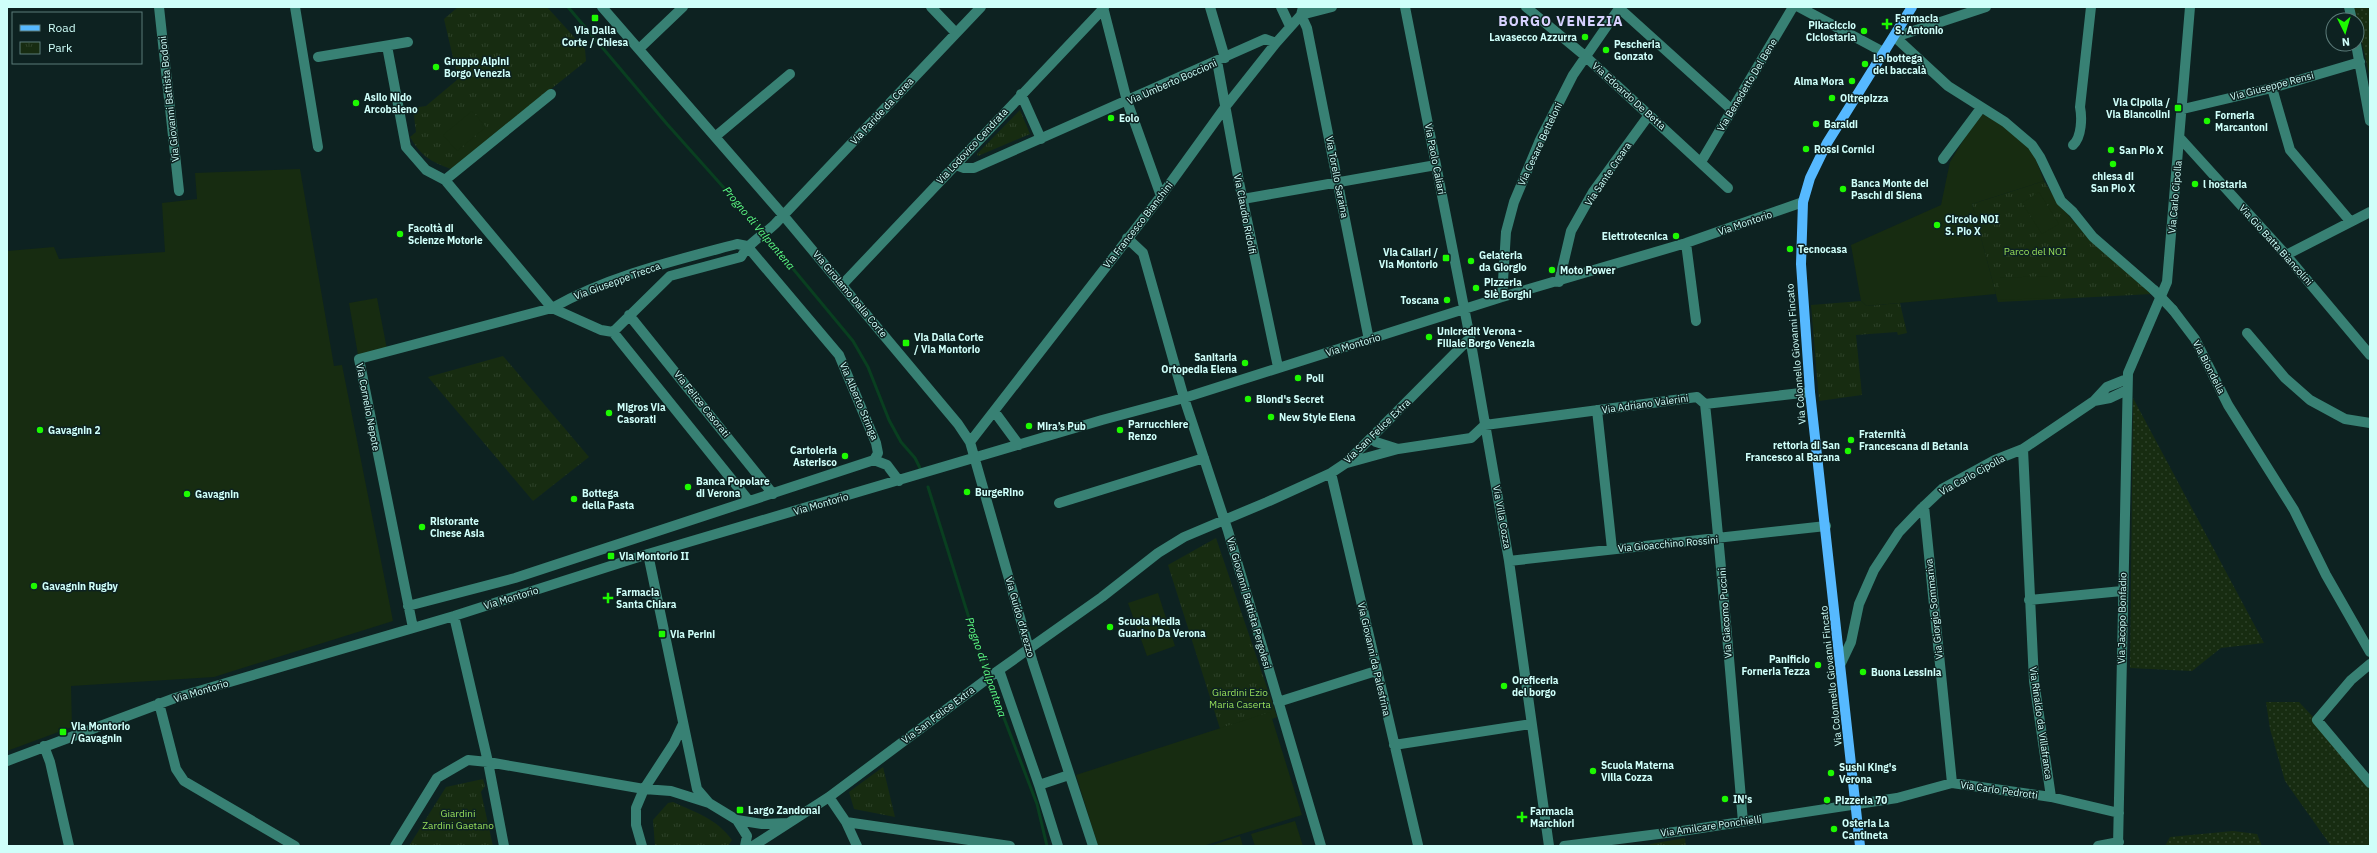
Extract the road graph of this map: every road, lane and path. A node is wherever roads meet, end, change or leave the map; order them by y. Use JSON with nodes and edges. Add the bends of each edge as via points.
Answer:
{"nodes":[{"id":1,"x":160,"y":7,"type":"edge"},
{"id":2,"x":295,"y":7,"type":"edge"},
{"id":3,"x":602,"y":7,"type":"edge"},
{"id":4,"x":683,"y":7,"type":"edge"},
{"id":5,"x":931,"y":7,"type":"edge"},
{"id":6,"x":981,"y":7,"type":"edge"},
{"id":7,"x":1210,"y":7,"type":"edge"},
{"id":8,"x":1281,"y":7,"type":"edge"},
{"id":9,"x":1332,"y":7,"type":"edge"},
{"id":10,"x":1405,"y":7,"type":"edge"},
{"id":11,"x":1526,"y":7,"type":"edge"},
{"id":12,"x":1793,"y":7,"type":"edge"},
{"id":13,"x":1799,"y":7,"type":"edge"},
{"id":14,"x":1912,"y":7,"type":"edge"},
{"id":15,"x":1986,"y":7,"type":"edge"},
{"id":16,"x":2092,"y":7,"type":"edge"},
{"id":17,"x":2190,"y":7,"type":"edge"},
{"id":18,"x":1104,"y":8,"type":"edge"},
{"id":19,"x":1620,"y":8,"type":"edge"},
{"id":20,"x":1302,"y":11,"type":"edge"},
{"id":21,"x":1290,"y":26,"type":"junction"},
{"id":22,"x":956,"y":32,"type":"junction"},
{"id":23,"x":1895,"y":37,"type":"junction"},
{"id":24,"x":408,"y":42,"type":"dead end"},
{"id":25,"x":1276,"y":43,"type":"junction"},
{"id":26,"x":387,"y":46,"type":"junction"},
{"id":27,"x":640,"y":48,"type":"junction"},
{"id":28,"x":2358,"y":52,"type":"edge"},
{"id":29,"x":1885,"y":53,"type":"junction"},
{"id":30,"x":1585,"y":56,"type":"junction"},
{"id":31,"x":318,"y":57,"type":"dead end"},
{"id":32,"x":1221,"y":59,"type":"junction"},
{"id":33,"x":2360,"y":62,"type":"junction"},
{"id":34,"x":790,"y":74,"type":"dead end"},
{"id":35,"x":2272,"y":88,"type":"junction"},
{"id":36,"x":550,"y":94,"type":"dead end"},
{"id":37,"x":1021,"y":94,"type":"junction"},
{"id":38,"x":1127,"y":101,"type":"junction"},
{"id":39,"x":1226,"y":106,"type":"junction"},
{"id":40,"x":1981,"y":108,"type":"junction"},
{"id":41,"x":2183,"y":109,"type":"junction"},
{"id":42,"x":1732,"y":110,"type":"junction"},
{"id":43,"x":1649,"y":115,"type":"junction"},
{"id":44,"x":2370,"y":121,"type":"edge"},
{"id":45,"x":716,"y":136,"type":"junction"},
{"id":46,"x":2180,"y":138,"type":"junction"},
{"id":47,"x":1041,"y":140,"type":"junction"},
{"id":48,"x":2073,"y":145,"type":"dead end"},
{"id":49,"x":318,"y":147,"type":"dead end"},
{"id":50,"x":1943,"y":159,"type":"dead end"},
{"id":51,"x":1701,"y":162,"type":"junction"},
{"id":52,"x":956,"y":165,"type":"junction"},
{"id":53,"x":1436,"y":165,"type":"junction"},
{"id":54,"x":444,"y":180,"type":"junction"},
{"id":55,"x":1338,"y":182,"type":"junction"},
{"id":56,"x":1728,"y":188,"type":"dead end"},
{"id":57,"x":179,"y":191,"type":"dead end"},
{"id":58,"x":1161,"y":196,"type":"junction"},
{"id":59,"x":1243,"y":199,"type":"junction"},
{"id":60,"x":1803,"y":202,"type":"junction"},
{"id":61,"x":2370,"y":212,"type":"edge"},
{"id":62,"x":783,"y":215,"type":"junction"},
{"id":63,"x":2350,"y":221,"type":"junction"},
{"id":64,"x":1127,"y":238,"type":"junction"},
{"id":65,"x":1686,"y":242,"type":"junction"},
{"id":66,"x":747,"y":246,"type":"junction"},
{"id":67,"x":2286,"y":255,"type":"junction"},
{"id":68,"x":1559,"y":282,"type":"junction"},
{"id":69,"x":842,"y":285,"type":"junction"},
{"id":70,"x":1502,"y":297,"type":"junction"},
{"id":71,"x":552,"y":308,"type":"junction"},
{"id":72,"x":1464,"y":311,"type":"junction"},
{"id":73,"x":629,"y":315,"type":"junction"},
{"id":74,"x":1696,"y":321,"type":"dead end"},
{"id":75,"x":613,"y":332,"type":"junction"},
{"id":76,"x":2247,"y":333,"type":"dead end"},
{"id":77,"x":1470,"y":338,"type":"junction"},
{"id":78,"x":1369,"y":340,"type":"junction"},
{"id":79,"x":2370,"y":355,"type":"edge"},
{"id":80,"x":1278,"y":367,"type":"junction"},
{"id":81,"x":2127,"y":379,"type":"junction"},
{"id":82,"x":2127,"y":390,"type":"junction"},
{"id":83,"x":1810,"y":392,"type":"junction"},
{"id":84,"x":1184,"y":398,"type":"junction"},
{"id":85,"x":2094,"y":401,"type":"junction"},
{"id":86,"x":1705,"y":404,"type":"junction"},
{"id":87,"x":1597,"y":410,"type":"junction"},
{"id":88,"x":994,"y":411,"type":"junction"},
{"id":89,"x":2370,"y":423,"type":"edge"},
{"id":90,"x":1486,"y":425,"type":"junction"},
{"id":91,"x":1371,"y":438,"type":"junction"},
{"id":92,"x":970,"y":442,"type":"junction"},
{"id":93,"x":1019,"y":445,"type":"junction"},
{"id":94,"x":1398,"y":449,"type":"junction"},
{"id":95,"x":2023,"y":449,"type":"junction"},
{"id":96,"x":1204,"y":458,"type":"junction"},
{"id":97,"x":974,"y":459,"type":"junction"},
{"id":98,"x":874,"y":460,"type":"junction"},
{"id":99,"x":1346,"y":463,"type":"junction"},
{"id":100,"x":1331,"y":473,"type":"junction"},
{"id":101,"x":899,"y":481,"type":"junction"},
{"id":102,"x":773,"y":494,"type":"junction"},
{"id":103,"x":749,"y":501,"type":"junction"},
{"id":104,"x":1059,"y":503,"type":"dead end"},
{"id":105,"x":1924,"y":506,"type":"junction"},
{"id":106,"x":1224,"y":521,"type":"junction"},
{"id":107,"x":1826,"y":526,"type":"junction"},
{"id":108,"x":1719,"y":539,"type":"junction"},
{"id":109,"x":1612,"y":549,"type":"junction"},
{"id":110,"x":648,"y":554,"type":"junction"},
{"id":111,"x":1509,"y":561,"type":"junction"},
{"id":112,"x":2122,"y":591,"type":"junction"},
{"id":113,"x":2029,"y":600,"type":"junction"},
{"id":114,"x":408,"y":606,"type":"junction"},
{"id":115,"x":454,"y":616,"type":"junction"},
{"id":116,"x":413,"y":628,"type":"junction"},
{"id":117,"x":1029,"y":649,"type":"junction"},
{"id":118,"x":2370,"y":651,"type":"edge"},
{"id":119,"x":1841,"y":663,"type":"junction"},
{"id":120,"x":2370,"y":664,"type":"edge"},
{"id":121,"x":998,"y":671,"type":"junction"},
{"id":122,"x":1376,"y":671,"type":"junction"},
{"id":123,"x":1278,"y":702,"type":"junction"},
{"id":124,"x":159,"y":703,"type":"junction"},
{"id":125,"x":683,"y":724,"type":"junction"},
{"id":126,"x":1532,"y":724,"type":"junction"},
{"id":127,"x":1394,"y":745,"type":"junction"},
{"id":128,"x":44,"y":746,"type":"junction"},
{"id":129,"x":7,"y":761,"type":"edge"},
{"id":130,"x":488,"y":762,"type":"junction"},
{"id":131,"x":1070,"y":775,"type":"junction"},
{"id":132,"x":1952,"y":783,"type":"junction"},
{"id":133,"x":2370,"y":783,"type":"edge"},
{"id":134,"x":1039,"y":785,"type":"junction"},
{"id":135,"x":644,"y":789,"type":"junction"},
{"id":136,"x":829,"y":797,"type":"junction"},
{"id":137,"x":2051,"y":797,"type":"junction"},
{"id":138,"x":709,"y":803,"type":"junction"},
{"id":139,"x":1857,"y":804,"type":"junction"},
{"id":140,"x":2119,"y":813,"type":"junction"},
{"id":141,"x":737,"y":820,"type":"junction"},
{"id":142,"x":846,"y":822,"type":"junction"},
{"id":143,"x":1743,"y":822,"type":"junction"},
{"id":144,"x":788,"y":823,"type":"junction"},
{"id":145,"x":2118,"y":844,"type":"edge"},
{"id":146,"x":1418,"y":845,"type":"dead end"},
{"id":147,"x":69,"y":846,"type":"edge"},
{"id":148,"x":295,"y":846,"type":"edge"},
{"id":149,"x":395,"y":846,"type":"edge"},
{"id":150,"x":504,"y":846,"type":"edge"},
{"id":151,"x":642,"y":846,"type":"edge"},
{"id":152,"x":745,"y":846,"type":"edge"},
{"id":153,"x":753,"y":846,"type":"edge"},
{"id":154,"x":857,"y":846,"type":"edge"},
{"id":155,"x":1010,"y":846,"type":"edge"},
{"id":156,"x":1058,"y":846,"type":"edge"},
{"id":157,"x":1093,"y":846,"type":"edge"},
{"id":158,"x":1321,"y":846,"type":"edge"},
{"id":159,"x":1549,"y":846,"type":"edge"},
{"id":160,"x":1564,"y":846,"type":"edge"},
{"id":161,"x":1860,"y":846,"type":"edge"},
{"id":162,"x":2098,"y":846,"type":"edge"}],
"edges":[{"from":1,"to":57,"type":"street","name":"Via Giovanni Battista Bodoni"},
{"from":2,"to":49,"type":"street"},
{"from":3,"to":27,"type":"street","name":"Via Girolamo Dalla Corte"},
{"from":4,"to":27,"type":"street"},
{"from":5,"to":22,"type":"street"},
{"from":6,"to":22,"type":"street","name":"Via Paride da Cerea"},
{"from":7,"to":32,"type":"street","name":"Via Claudio Ridolfi"},
{"from":8,"to":21,"type":"street"},
{"from":9,"to":20,"type":"street"},
{"from":10,"to":53,"type":"street","name":"Via Paolo Caliari"},
{"from":11,"to":30,"type":"street","name":"Via Edoardo De Betta"},
{"from":12,"to":42,"type":"street","name":"Via Benedetto Del Bene"},
{"from":13,"to":29,"type":"street"},
{"from":14,"to":23,"type":"main road","name":"Via Colonnello Giovanni Fincato"},
{"from":15,"to":23,"type":"street"},
{"from":16,"to":48,"type":"street","via":[[2080,107],[2082,118]]},
{"from":17,"to":41,"type":"street","name":"Via Carlo Cipolla"},
{"from":18,"to":37,"type":"street","name":"Via Lodovico Cendrata"},
{"from":18,"to":38,"type":"street"},
{"from":19,"to":30,"type":"street","name":"Via Cesare Betteloni"},
{"from":19,"to":42,"type":"street"},
{"from":20,"to":21,"type":"street","name":"Via Francesco Bianchini"},
{"from":20,"to":55,"type":"street","name":"Via Torello Saraina"},
{"from":21,"to":25,"type":"street","name":"Via Francesco Bianchini"},
{"from":22,"to":62,"type":"street","name":"Via Paride da Cerea"},
{"from":23,"to":29,"type":"main road","name":"Via Colonnello Giovanni Fincato"},
{"from":23,"to":40,"type":"street","name":"Via Biondella","via":[[1948,86]]},
{"from":24,"to":26,"type":"street"},
{"from":25,"to":32,"type":"street","name":"Via Umberto Boccioni","via":[[1265,39]]},
{"from":25,"to":39,"type":"street","name":"Via Francesco Bianchini"},
{"from":26,"to":31,"type":"street"},
{"from":26,"to":54,"type":"street","via":[[406,147],[426,170]]},
{"from":27,"to":45,"type":"street","name":"Via Girolamo Dalla Corte"},
{"from":28,"to":33,"type":"street"},
{"from":29,"to":60,"type":"main road","name":"Via Colonnello Giovanni Fincato","via":[[1827,143],[1810,178]]},
{"from":30,"to":43,"type":"street","name":"Via Edoardo De Betta"},
{"from":30,"to":70,"type":"street","name":"Via Cesare Betteloni","via":[[1540,140],[1514,202],[1506,232]]},
{"from":32,"to":38,"type":"street","name":"Via Umberto Boccioni"},
{"from":32,"to":39,"type":"street","name":"Via Claudio Ridolfi"},
{"from":33,"to":35,"type":"street","name":"Via Giuseppe Rensi"},
{"from":33,"to":44,"type":"street"},
{"from":34,"to":45,"type":"street"},
{"from":35,"to":41,"type":"street","name":"Via Giuseppe Rensi"},
{"from":35,"to":63,"type":"street","via":[[2290,150]]},
{"from":36,"to":54,"type":"street"},
{"from":37,"to":47,"type":"street"},
{"from":37,"to":52,"type":"street","name":"Via Lodovico Cendrata"},
{"from":38,"to":47,"type":"street","name":"Via Umberto Boccioni"},
{"from":38,"to":58,"type":"street"},
{"from":39,"to":58,"type":"street","name":"Via Francesco Bianchini"},
{"from":39,"to":59,"type":"street","name":"Via Claudio Ridolfi"},
{"from":40,"to":50,"type":"street"},
{"from":40,"to":118,"type":"street","name":"Via Biondella","bridge":true,"via":[[2005,122],[2032,145],[2061,201],[2074,212],[2093,237],[2154,290],[2195,339],[2228,405],[2294,510],[2326,575]]},
{"from":41,"to":46,"type":"street","name":"Via Carlo Cipolla"},
{"from":42,"to":51,"type":"street","name":"Via Benedetto Del Bene"},
{"from":43,"to":51,"type":"street","name":"Via Edoardo De Betta"},
{"from":43,"to":68,"type":"street","name":"Via Sante Creara","via":[[1593,192],[1572,231]]},
{"from":45,"to":62,"type":"street","name":"Via Girolamo Dalla Corte"},
{"from":46,"to":67,"type":"street","name":"Via Gio Batta Biancolini"},
{"from":46,"to":81,"type":"street","name":"Via Carlo Cipolla","via":[[2167,282],[2129,368]]},
{"from":47,"to":52,"type":"street","name":"Via Umberto Boccioni","via":[[974,168]]},
{"from":51,"to":56,"type":"street","name":"Via Edoardo De Betta"},
{"from":52,"to":69,"type":"street","name":"Via Lodovico Cendrata"},
{"from":53,"to":55,"type":"street"},
{"from":53,"to":72,"type":"street","name":"Via Paolo Caliari"},
{"from":54,"to":71,"type":"street"},
{"from":55,"to":59,"type":"street"},
{"from":55,"to":78,"type":"street","name":"Via Torello Saraina"},
{"from":58,"to":64,"type":"street","name":"Via Francesco Bianchini"},
{"from":59,"to":80,"type":"street","name":"Via Claudio Ridolfi"},
{"from":60,"to":65,"type":"street","name":"Via Montorio"},
{"from":60,"to":83,"type":"main road","name":"Via Colonnello Giovanni Fincato","via":[[1800,264]]},
{"from":61,"to":63,"type":"street"},
{"from":62,"to":66,"type":"street","name":"Via Giuseppe Trecca","via":[[763,235]]},
{"from":62,"to":69,"type":"street","name":"Via Girolamo Dalla Corte"},
{"from":63,"to":67,"type":"street"},
{"from":64,"to":84,"type":"street","via":[[1143,253]]},
{"from":64,"to":88,"type":"street","name":"Via Francesco Bianchini"},
{"from":65,"to":68,"type":"street","name":"Via Montorio"},
{"from":65,"to":74,"type":"street"},
{"from":66,"to":71,"type":"street","name":"Via Giuseppe Trecca","via":[[736,244],[648,268],[573,296]]},
{"from":66,"to":73,"type":"street","name":"Via Giuseppe Trecca","via":[[741,257],[670,276]]},
{"from":66,"to":98,"type":"street","name":"Via Alberto Stringa","via":[[839,355],[876,443],[878,453]]},
{"from":67,"to":79,"type":"street","name":"Via Gio Batta Biancolini"},
{"from":68,"to":70,"type":"street","name":"Via Montorio"},
{"from":69,"to":92,"type":"street","name":"Via Girolamo Dalla Corte","via":[[958,424]]},
{"from":70,"to":72,"type":"street","name":"Via Montorio"},
{"from":71,"to":75,"type":"street","via":[[601,330]]},
{"from":71,"to":114,"type":"street","name":"Via Cornelio Nepote","via":[[359,359]]},
{"from":72,"to":77,"type":"street","name":"Via Villa Cozza"},
{"from":72,"to":78,"type":"street","name":"Via Montorio"},
{"from":73,"to":75,"type":"street","name":"Via Giuseppe Trecca"},
{"from":73,"to":102,"type":"street","name":"Via Felice Casorati"},
{"from":75,"to":103,"type":"street"},
{"from":76,"to":89,"type":"street","via":[[2285,378],[2310,400],[2345,419]]},
{"from":77,"to":90,"type":"street","name":"Via Villa Cozza"},
{"from":77,"to":91,"type":"street","name":"Via San Felice Extra"},
{"from":78,"to":80,"type":"street","name":"Via Montorio"},
{"from":80,"to":84,"type":"street","name":"Via Montorio"},
{"from":81,"to":82,"type":"street","name":"Via Carlo Cipolla"},
{"from":81,"to":85,"type":"street","name":"Via Carlo Cipolla","via":[[2107,386]]},
{"from":82,"to":85,"type":"street","name":"Via Carlo Cipolla","via":[[2110,398]]},
{"from":82,"to":112,"type":"street","name":"Via Jacopo Bonfadio"},
{"from":83,"to":86,"type":"street","name":"Via Adriano Valerini"},
{"from":83,"to":107,"type":"main road","name":"Via Colonnello Giovanni Fincato"},
{"from":84,"to":93,"type":"street","name":"Via Montorio"},
{"from":84,"to":96,"type":"street"},
{"from":85,"to":95,"type":"street","name":"Via Carlo Cipolla"},
{"from":86,"to":87,"type":"street","name":"Via Adriano Valerini","via":[[1697,397]]},
{"from":86,"to":108,"type":"street","name":"Via Giacomo Puccini"},
{"from":87,"to":90,"type":"street","name":"Via Adriano Valerini"},
{"from":87,"to":109,"type":"street","name":"Via Adriano Valerini"},
{"from":88,"to":92,"type":"street","name":"Via Francesco Bianchini"},
{"from":88,"to":93,"type":"street"},
{"from":90,"to":94,"type":"street","via":[[1471,438]]},
{"from":90,"to":111,"type":"street","name":"Via Villa Cozza"},
{"from":91,"to":94,"type":"street"},
{"from":91,"to":99,"type":"street","name":"Via San Felice Extra"},
{"from":92,"to":97,"type":"street","name":"Via Girolamo Dalla Corte"},
{"from":93,"to":97,"type":"street","name":"Via Montorio"},
{"from":94,"to":99,"type":"street"},
{"from":95,"to":105,"type":"street","name":"Via Carlo Cipolla","via":[[1995,460],[1942,489]]},
{"from":95,"to":113,"type":"street","name":"Via Rinaldo da Villafranca"},
{"from":96,"to":104,"type":"street"},
{"from":96,"to":106,"type":"street"},
{"from":97,"to":101,"type":"street","name":"Via Montorio"},
{"from":97,"to":117,"type":"street","name":"Via Guido d'Arezzo"},
{"from":98,"to":101,"type":"street","via":[[887,465]]},
{"from":98,"to":102,"type":"street","name":"Via Montorio"},
{"from":99,"to":100,"type":"street","name":"Via San Felice Extra"},
{"from":100,"to":106,"type":"street","name":"Via San Felice Extra"},
{"from":100,"to":122,"type":"street","name":"Via Giovanni da Palestrina"},
{"from":101,"to":110,"type":"street","name":"Via Montorio"},
{"from":102,"to":103,"type":"street","name":"Via Montorio"},
{"from":103,"to":114,"type":"street","name":"Via Montorio","via":[[515,578]]},
{"from":105,"to":119,"type":"street","name":"Via Carlo Cipolla","via":[[1899,532],[1874,570],[1859,604],[1851,642]]},
{"from":105,"to":132,"type":"street","name":"Via Giorgio Sommariva"},
{"from":106,"to":117,"type":"street","name":"Via San Felice Extra","via":[[1184,537],[1158,553]]},
{"from":106,"to":123,"type":"street","name":"Via Giovanni Battista Pergolesi"},
{"from":107,"to":108,"type":"street","name":"Via Gioacchino Rossini"},
{"from":107,"to":119,"type":"main road","name":"Via Colonnello Giovanni Fincato"},
{"from":108,"to":109,"type":"street","name":"Via Gioacchino Rossini"},
{"from":108,"to":143,"type":"street","name":"Via Giacomo Puccini"},
{"from":109,"to":111,"type":"street","name":"Via Gioacchino Rossini"},
{"from":110,"to":115,"type":"street","name":"Via Montorio"},
{"from":110,"to":125,"type":"street"},
{"from":111,"to":126,"type":"street","name":"Via Villa Cozza"},
{"from":112,"to":113,"type":"street"},
{"from":112,"to":140,"type":"street","name":"Via Jacopo Bonfadio"},
{"from":113,"to":137,"type":"street","name":"Via Rinaldo da Villafranca","via":[[2034,681]]},
{"from":114,"to":116,"type":"street","name":"Via Cornelio Nepote"},
{"from":115,"to":116,"type":"street","name":"Via Montorio"},
{"from":115,"to":130,"type":"street"},
{"from":116,"to":124,"type":"street","name":"Via Montorio"},
{"from":117,"to":121,"type":"street","name":"Via San Felice Extra"},
{"from":117,"to":131,"type":"street","name":"Via Guido d'Arezzo"},
{"from":119,"to":139,"type":"main road","name":"Via Colonnello Giovanni Fincato"},
{"from":120,"to":133,"type":"street","via":[[2351,680],[2317,720]]},
{"from":121,"to":134,"type":"street"},
{"from":121,"to":136,"type":"street","name":"Via San Felice Extra"},
{"from":122,"to":123,"type":"street"},
{"from":122,"to":127,"type":"street","name":"Via Giovanni da Palestrina"},
{"from":123,"to":158,"type":"street","name":"Via Giovanni Battista Pergolesi"},
{"from":124,"to":128,"type":"street","name":"Via Montorio"},
{"from":124,"to":148,"type":"street","via":[[176,769],[184,781]]},
{"from":125,"to":135,"type":"street","via":[[674,743]]},
{"from":125,"to":138,"type":"street","via":[[697,789]]},
{"from":126,"to":127,"type":"street"},
{"from":126,"to":159,"type":"street","name":"Via Villa Cozza"},
{"from":127,"to":146,"type":"street","name":"Via Giovanni da Palestrina"},
{"from":128,"to":129,"type":"street","name":"Via Montorio"},
{"from":128,"to":147,"type":"street"},
{"from":130,"to":135,"type":"street"},
{"from":130,"to":149,"type":"street","via":[[468,760],[437,778]]},
{"from":130,"to":150,"type":"street"},
{"from":131,"to":134,"type":"street"},
{"from":131,"to":157,"type":"street","name":"Via Guido d'Arezzo"},
{"from":132,"to":137,"type":"street","name":"Via Carlo Pedrotti"},
{"from":132,"to":139,"type":"street","name":"Via Carlo Pedrotti","via":[[1897,798]]},
{"from":134,"to":156,"type":"street"},
{"from":135,"to":138,"type":"street","via":[[671,791]]},
{"from":135,"to":151,"type":"street","via":[[636,808],[636,825]]},
{"from":136,"to":142,"type":"street"},
{"from":136,"to":144,"type":"street","name":"Via San Felice Extra"},
{"from":137,"to":140,"type":"street","name":"Via Carlo Pedrotti"},
{"from":138,"to":141,"type":"street"},
{"from":139,"to":143,"type":"street","name":"Via Amilcare Ponchielli"},
{"from":139,"to":161,"type":"main road","name":"Via Colonnello Giovanni Fincato"},
{"from":140,"to":145,"type":"street","name":"Via Jacopo Bonfadio"},
{"from":141,"to":144,"type":"street","via":[[762,824]]},
{"from":141,"to":152,"type":"street","via":[[747,836]]},
{"from":142,"to":154,"type":"street"},
{"from":142,"to":155,"type":"street"},
{"from":143,"to":160,"type":"street","name":"Via Amilcare Ponchielli"},
{"from":144,"to":153,"type":"street","name":"Via San Felice Extra"},
{"from":145,"to":162,"type":"street"}]}
